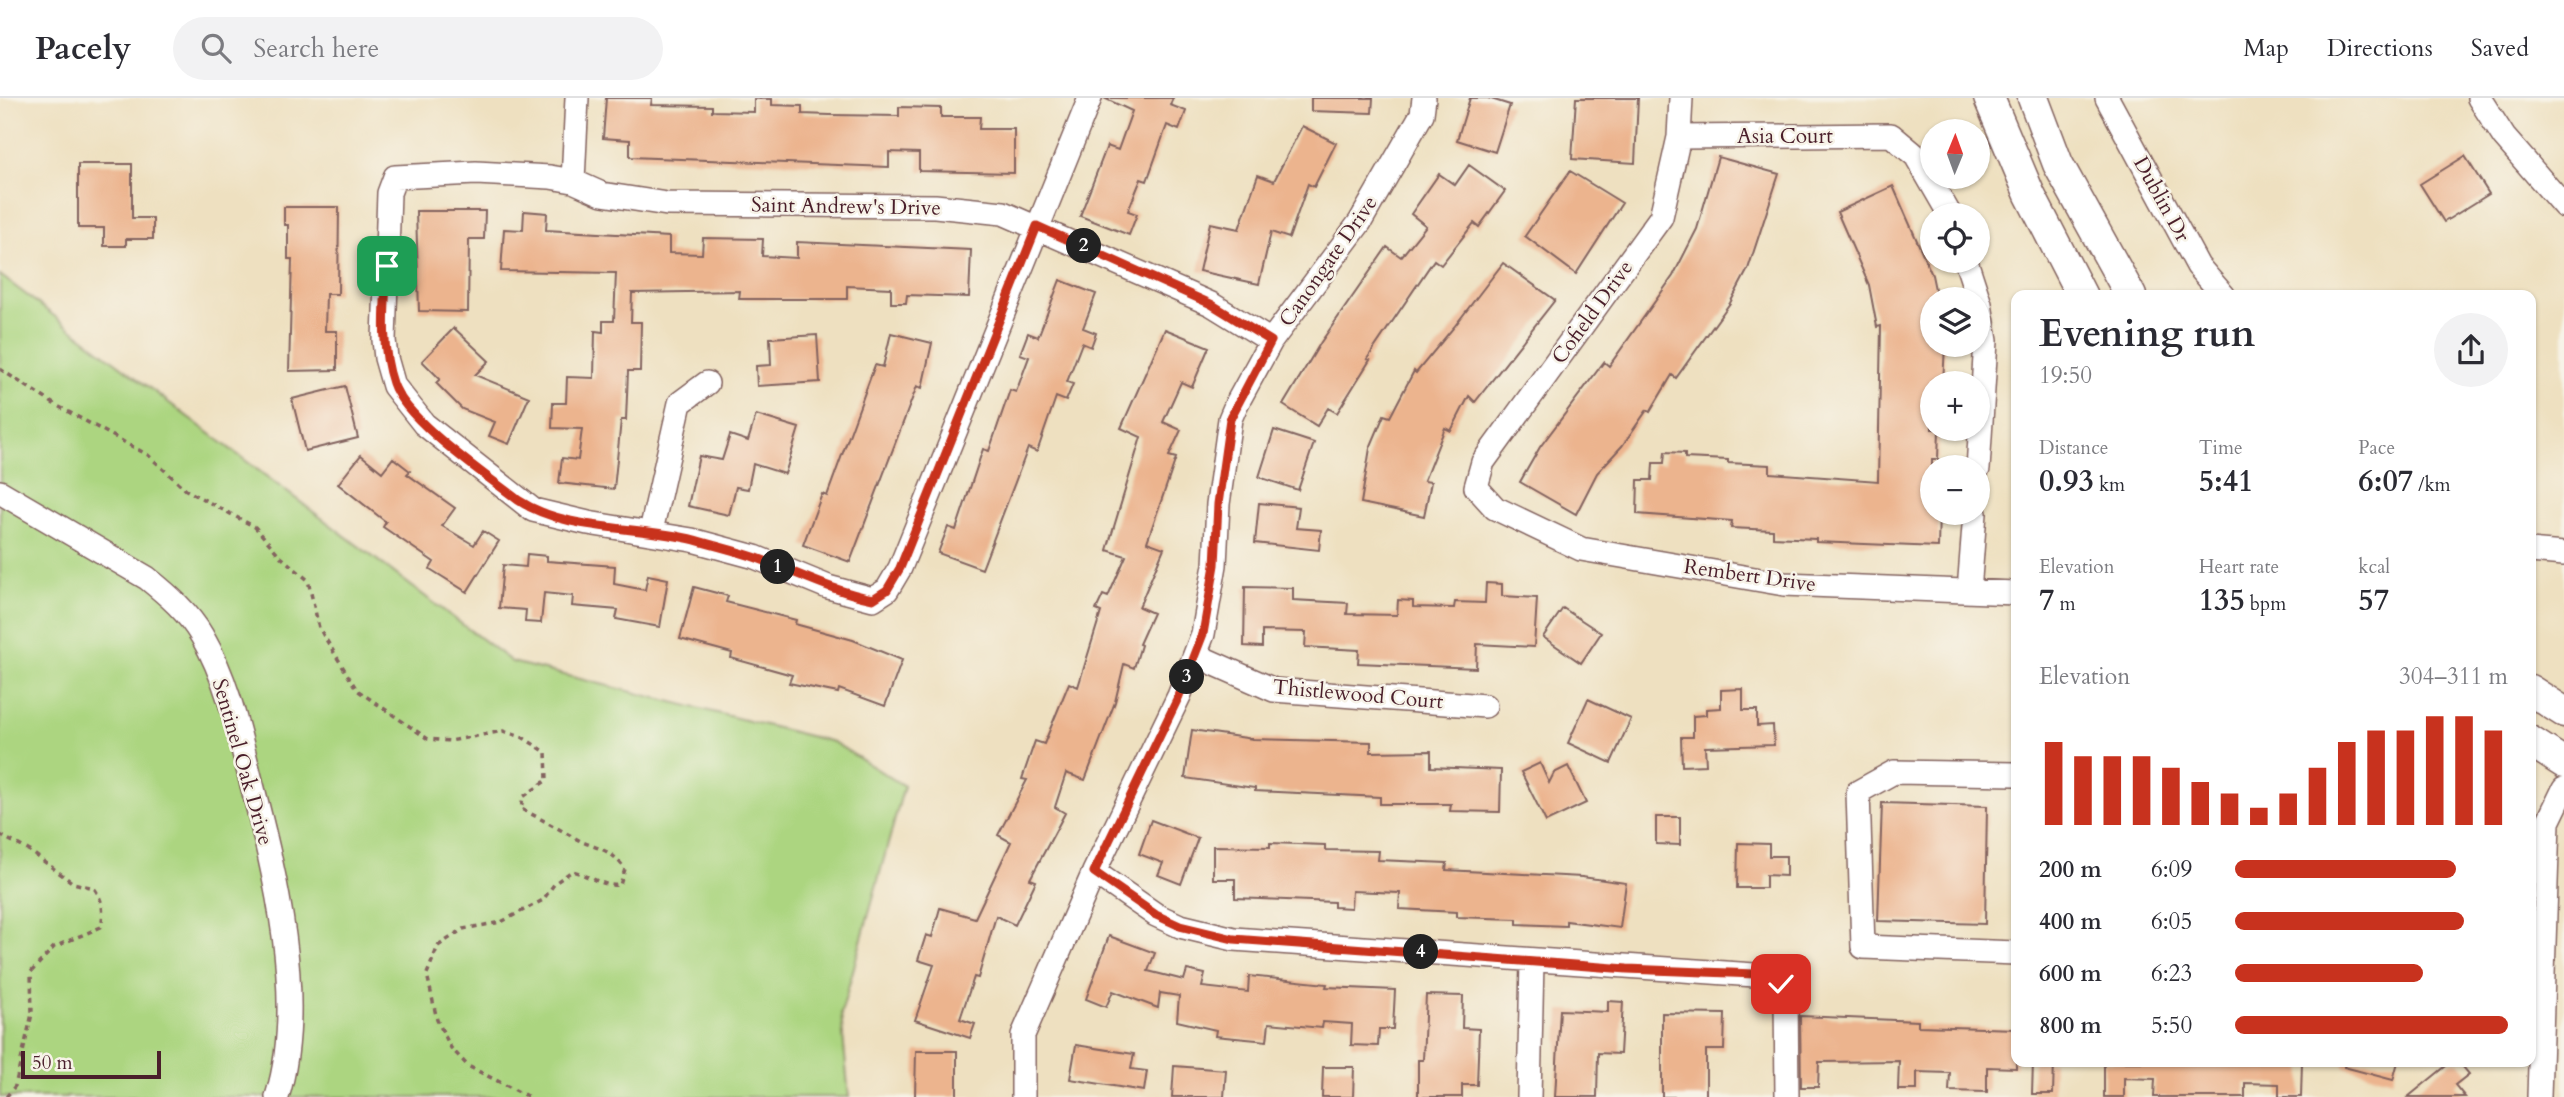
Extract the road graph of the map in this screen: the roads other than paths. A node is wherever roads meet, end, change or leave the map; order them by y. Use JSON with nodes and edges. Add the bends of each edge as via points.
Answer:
{"nodes":[{"id":1,"x":577,"y":98,"type":"edge"},
{"id":2,"x":1090,"y":98,"type":"edge"},
{"id":3,"x":1424,"y":98,"type":"edge"},
{"id":4,"x":1681,"y":98,"type":"edge"},
{"id":5,"x":1989,"y":98,"type":"edge"},
{"id":6,"x":2033,"y":98,"type":"edge"},
{"id":7,"x":2109,"y":98,"type":"edge"},
{"id":8,"x":2479,"y":98,"type":"edge"},
{"id":9,"x":1679,"y":137,"type":"junction"},
{"id":10,"x":573,"y":181,"type":"junction"},
{"id":11,"x":1943,"y":203,"type":"edge"},
{"id":12,"x":2564,"y":206,"type":"edge"},
{"id":13,"x":1037,"y":226,"type":"junction"},
{"id":14,"x":1970,"y":273,"type":"edge"},
{"id":15,"x":2079,"y":290,"type":"edge"},
{"id":16,"x":2129,"y":290,"type":"edge"},
{"id":17,"x":2219,"y":290,"type":"edge"},
{"id":18,"x":1271,"y":341,"type":"junction"},
{"id":19,"x":706,"y":383,"type":"dead end"},
{"id":20,"x":1979,"y":455,"type":"edge"},
{"id":21,"x":0,"y":492,"type":"edge"},
{"id":22,"x":1495,"y":508,"type":"joint"},
{"id":23,"x":1974,"y":525,"type":"edge"},
{"id":24,"x":651,"y":531,"type":"junction"},
{"id":25,"x":2536,"y":552,"type":"edge"},
{"id":26,"x":2564,"y":554,"type":"edge"},
{"id":27,"x":1969,"y":591,"type":"junction"},
{"id":28,"x":2011,"y":593,"type":"edge"},
{"id":29,"x":1195,"y":656,"type":"junction"},
{"id":30,"x":2536,"y":694,"type":"edge"},
{"id":31,"x":1485,"y":706,"type":"dead end"},
{"id":32,"x":2564,"y":712,"type":"edge"},
{"id":33,"x":2536,"y":745,"type":"edge"},
{"id":34,"x":2564,"y":763,"type":"edge"},
{"id":35,"x":2011,"y":774,"type":"edge"},
{"id":36,"x":2564,"y":789,"type":"edge"},
{"id":37,"x":1094,"y":872,"type":"junction"},
{"id":38,"x":2554,"y":910,"type":"edge"},
{"id":39,"x":2011,"y":953,"type":"edge"},
{"id":40,"x":1532,"y":961,"type":"junction"},
{"id":41,"x":2536,"y":968,"type":"edge"},
{"id":42,"x":277,"y":1097,"type":"edge"},
{"id":43,"x":1023,"y":1097,"type":"edge"},
{"id":44,"x":1529,"y":1097,"type":"edge"},
{"id":45,"x":1787,"y":1097,"type":"edge"},
{"id":46,"x":2539,"y":1097,"type":"edge"}],
"edges":[{"from":1,"to":10,"type":"street"},
{"from":2,"to":13,"type":"street"},
{"from":3,"to":18,"type":"street","name":"Canongate Drive","via":[[1422,114],[1360,222]]},
{"from":4,"to":9,"type":"street","name":"Cofield Drive"},
{"from":5,"to":15,"type":"main road","via":[[2030,195]]},
{"from":6,"to":16,"type":"main road","via":[[2058,164]]},
{"from":7,"to":17,"type":"street","name":"Dublin Dr","via":[[2198,266]]},
{"from":8,"to":12,"type":"street","via":[[2504,137]]},
{"from":9,"to":11,"type":"street","name":"Asia Court","via":[[1891,135],[1916,156]]},
{"from":9,"to":22,"type":"street","name":"Cofield Drive","via":[[1661,217],[1483,462],[1476,487]]},
{"from":10,"to":13,"type":"street","name":"Saint Andrew's Drive","via":[[602,194],[667,204],[935,206],[1003,213]]},
{"from":10,"to":24,"type":"street","name":"Saint Andrew's Drive","via":[[476,173],[395,177],[389,193],[384,340],[394,386],[425,424],[533,510]]},
{"from":13,"to":18,"type":"street","name":"Saint Andrew's Drive","via":[[1211,304]]},
{"from":13,"to":24,"type":"street","via":[[900,568],[887,590],[873,599],[755,558]]},
{"from":14,"to":20,"type":"street","via":[[1986,341]]},
{"from":18,"to":29,"type":"street","name":"Canongate Drive","via":[[1230,419],[1215,565]]},
{"from":19,"to":24,"type":"street","via":[[680,403]]},
{"from":21,"to":42,"type":"street","name":"Sentinel Oak Drive","via":[[167,594],[188,615],[213,658],[231,702],[283,917],[290,1032]]},
{"from":22,"to":27,"type":"street","name":"Rembert Drive","via":[[1581,550],[1784,584]]},
{"from":23,"to":27,"type":"street"},
{"from":25,"to":26,"type":"street"},
{"from":27,"to":28,"type":"street","name":"Rembert Drive"},
{"from":29,"to":31,"type":"street","name":"Thistlewood Court","via":[[1274,691]]},
{"from":29,"to":37,"type":"street","name":"Canongate Drive"},
{"from":30,"to":32,"type":"main road"},
{"from":33,"to":34,"type":"main road"},
{"from":35,"to":39,"type":"street","via":[[1894,772],[1858,792],[1863,947]]},
{"from":36,"to":38,"type":"street","via":[[2548,822]]},
{"from":37,"to":40,"type":"street","via":[[1156,915],[1234,939]]},
{"from":37,"to":43,"type":"street","name":"Canongate Drive","via":[[1023,1035]]},
{"from":38,"to":41,"type":"street"},
{"from":40,"to":44,"type":"street"},
{"from":40,"to":45,"type":"street","via":[[1769,976],[1781,984],[1786,995]]},
{"from":41,"to":46,"type":"street"}]}
